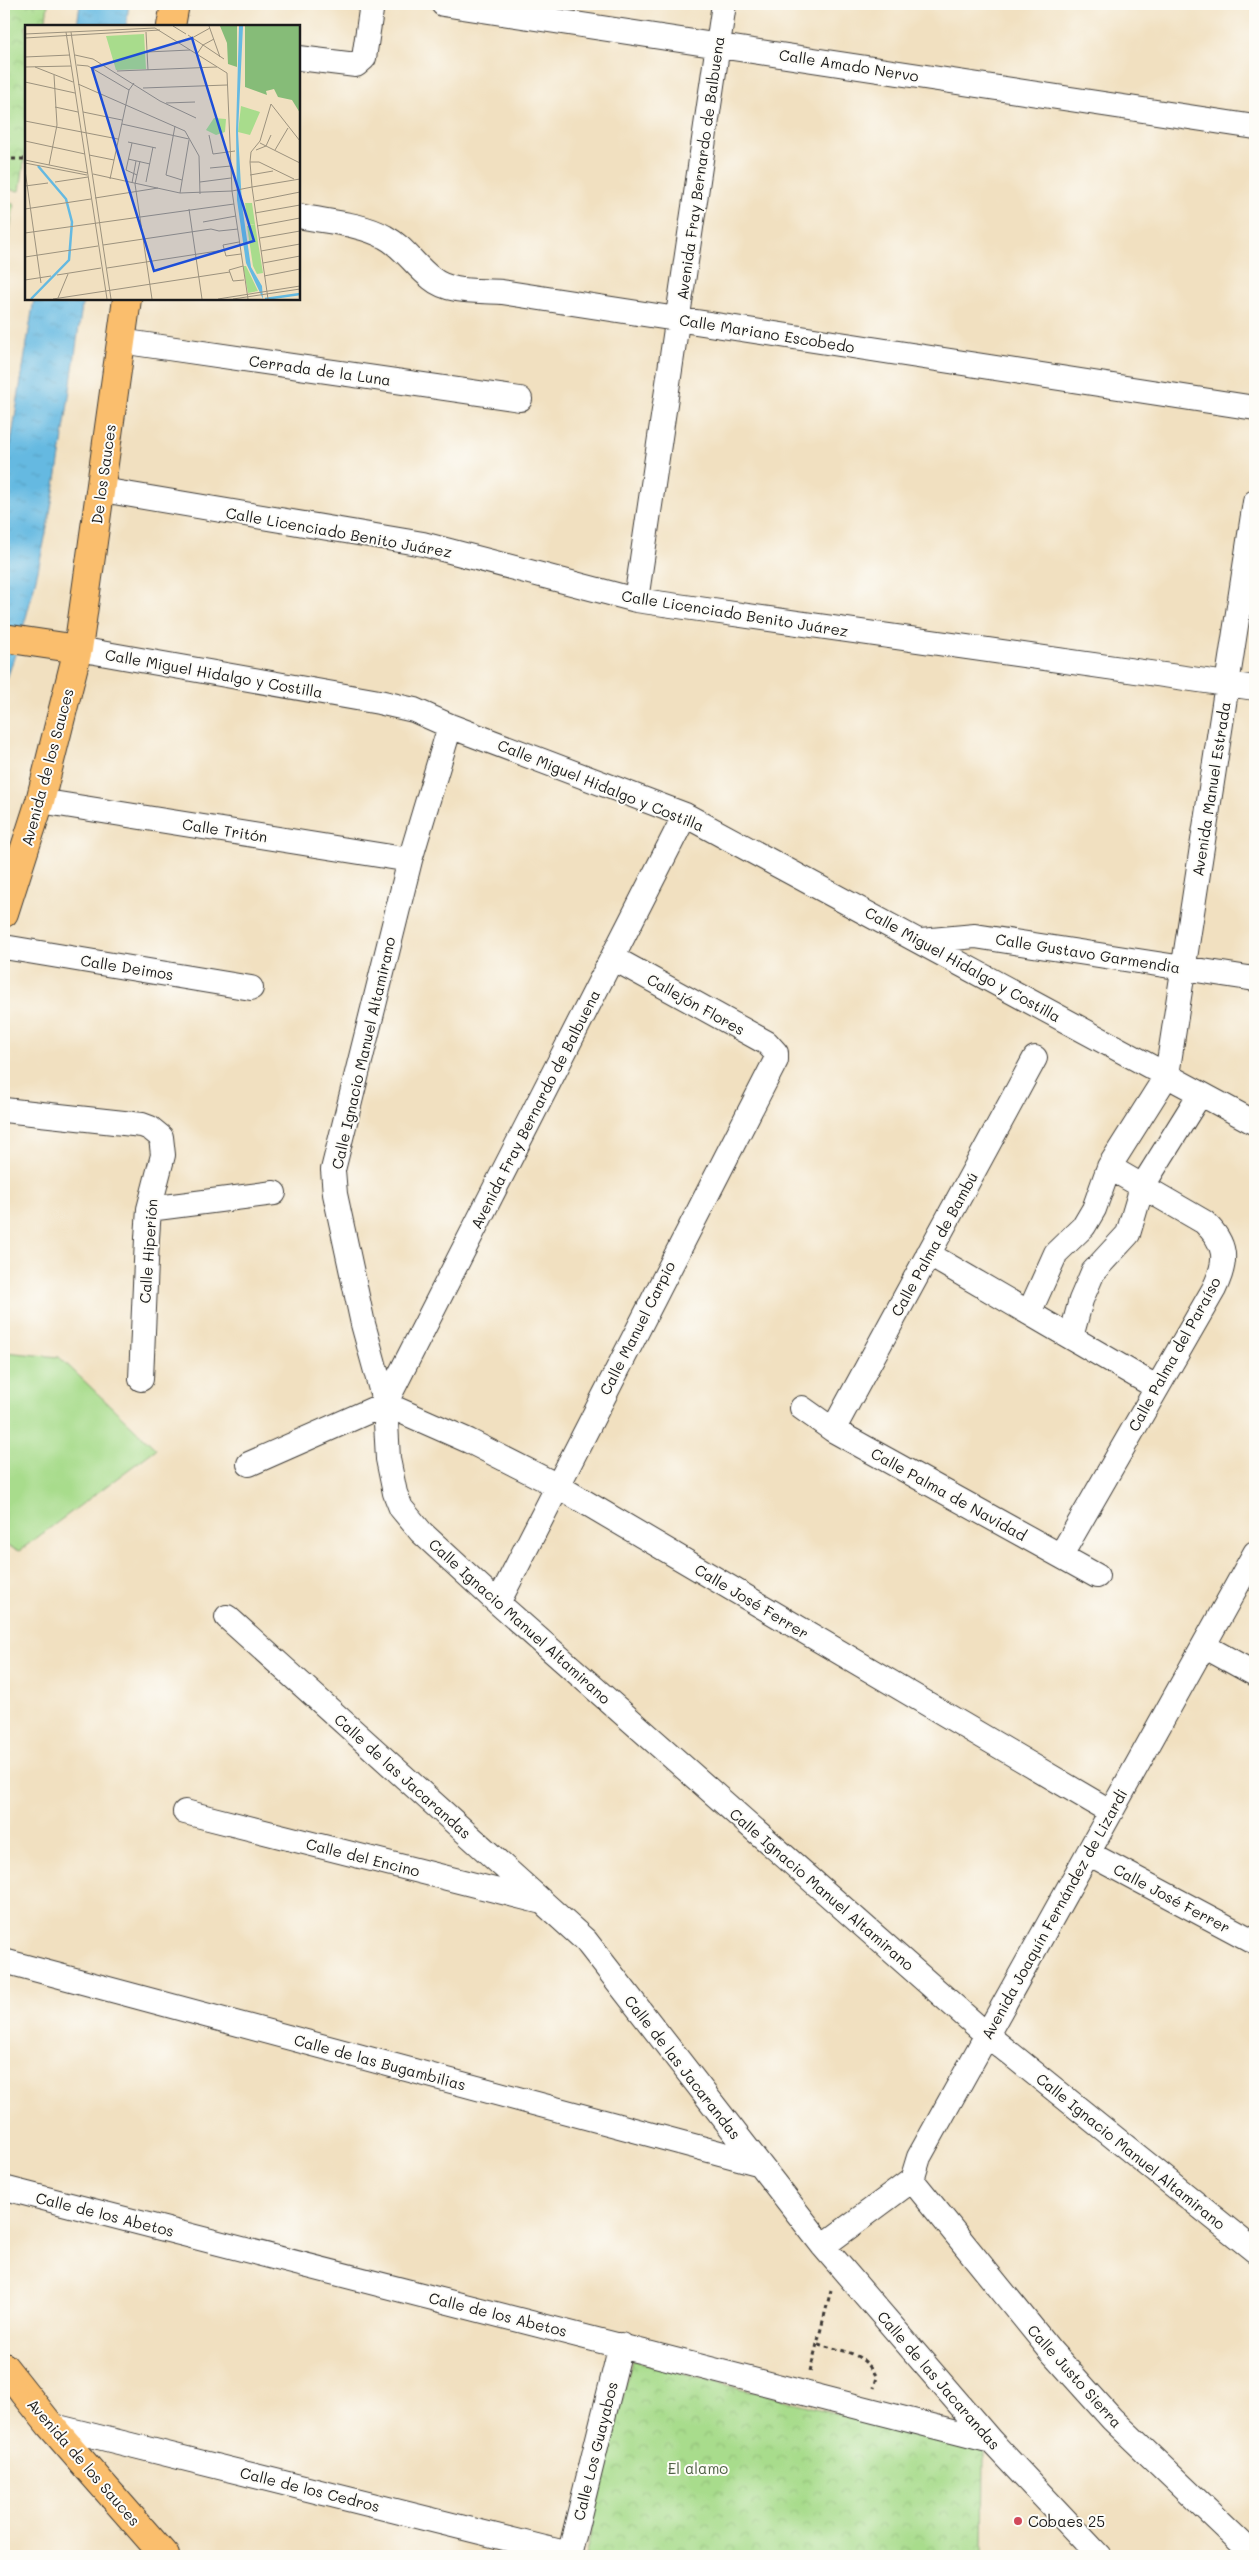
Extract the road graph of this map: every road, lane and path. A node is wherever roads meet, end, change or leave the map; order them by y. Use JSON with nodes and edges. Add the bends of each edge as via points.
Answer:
{"nodes":[{"id":1,"x":175,"y":4,"type":"edge"},
{"id":2,"x":372,"y":4,"type":"edge"},
{"id":3,"x":443,"y":4,"type":"edge"},
{"id":4,"x":724,"y":4,"type":"edge"},
{"id":5,"x":171,"y":25,"type":"edge"},
{"id":6,"x":718,"y":45,"type":"junction"},
{"id":7,"x":300,"y":58,"type":"edge"},
{"id":8,"x":1255,"y":126,"type":"edge"},
{"id":9,"x":4,"y":159,"type":"edge"},
{"id":10,"x":25,"y":159,"type":"edge"},
{"id":11,"x":300,"y":216,"type":"edge"},
{"id":12,"x":127,"y":300,"type":"edge"},
{"id":13,"x":677,"y":320,"type":"junction"},
{"id":14,"x":120,"y":342,"type":"junction"},
{"id":15,"x":520,"y":399,"type":"dead end"},
{"id":16,"x":1255,"y":408,"type":"edge"},
{"id":17,"x":102,"y":490,"type":"junction"},
{"id":18,"x":1255,"y":502,"type":"edge"},
{"id":19,"x":636,"y":600,"type":"junction"},
{"id":20,"x":4,"y":638,"type":"edge"},
{"id":21,"x":78,"y":649,"type":"junction"},
{"id":22,"x":1227,"y":683,"type":"junction"},
{"id":23,"x":1255,"y":688,"type":"edge"},
{"id":24,"x":450,"y":726,"type":"junction"},
{"id":25,"x":40,"y":801,"type":"junction"},
{"id":26,"x":685,"y":814,"type":"junction"},
{"id":27,"x":410,"y":860,"type":"junction"},
{"id":28,"x":4,"y":913,"type":"edge"},
{"id":29,"x":920,"y":941,"type":"junction"},
{"id":30,"x":4,"y":947,"type":"edge"},
{"id":31,"x":613,"y":958,"type":"junction"},
{"id":32,"x":1184,"y":967,"type":"junction"},
{"id":33,"x":1255,"y":979,"type":"edge"},
{"id":34,"x":250,"y":988,"type":"dead end"},
{"id":35,"x":776,"y":1053,"type":"joint"},
{"id":36,"x":1035,"y":1058,"type":"dead end"},
{"id":37,"x":1167,"y":1075,"type":"junction"},
{"id":38,"x":1200,"y":1094,"type":"junction"},
{"id":39,"x":4,"y":1110,"type":"edge"},
{"id":40,"x":1255,"y":1123,"type":"edge"},
{"id":41,"x":1109,"y":1167,"type":"junction"},
{"id":42,"x":1142,"y":1187,"type":"junction"},
{"id":43,"x":274,"y":1193,"type":"dead end"},
{"id":44,"x":149,"y":1209,"type":"junction"},
{"id":45,"x":928,"y":1254,"type":"junction"},
{"id":46,"x":1029,"y":1314,"type":"junction"},
{"id":47,"x":1071,"y":1337,"type":"junction"},
{"id":48,"x":141,"y":1379,"type":"dead end"},
{"id":49,"x":1156,"y":1387,"type":"junction"},
{"id":50,"x":385,"y":1404,"type":"junction"},
{"id":51,"x":802,"y":1408,"type":"dead end"},
{"id":52,"x":833,"y":1430,"type":"junction"},
{"id":53,"x":249,"y":1464,"type":"dead end"},
{"id":54,"x":556,"y":1485,"type":"junction"},
{"id":55,"x":1255,"y":1553,"type":"edge"},
{"id":56,"x":1061,"y":1555,"type":"junction"},
{"id":57,"x":1097,"y":1576,"type":"dead end"},
{"id":58,"x":498,"y":1603,"type":"junction"},
{"id":59,"x":227,"y":1617,"type":"dead end"},
{"id":60,"x":1204,"y":1646,"type":"junction"},
{"id":61,"x":1255,"y":1674,"type":"edge"},
{"id":62,"x":185,"y":1812,"type":"dead end"},
{"id":63,"x":1111,"y":1812,"type":"junction"},
{"id":64,"x":1088,"y":1853,"type":"junction"},
{"id":65,"x":542,"y":1902,"type":"junction"},
{"id":66,"x":1255,"y":1942,"type":"edge"},
{"id":67,"x":4,"y":1961,"type":"edge"},
{"id":68,"x":987,"y":2035,"type":"junction"},
{"id":69,"x":757,"y":2163,"type":"junction"},
{"id":70,"x":912,"y":2180,"type":"junction"},
{"id":71,"x":4,"y":2188,"type":"edge"},
{"id":72,"x":1255,"y":2251,"type":"edge"},
{"id":73,"x":830,"y":2254,"type":"junction"},
{"id":74,"x":818,"y":2344,"type":"junction"},
{"id":75,"x":620,"y":2346,"type":"junction"},
{"id":76,"x":4,"y":2367,"type":"edge"},
{"id":77,"x":803,"y":2392,"type":"junction"},
{"id":78,"x":869,"y":2411,"type":"junction"},
{"id":79,"x":50,"y":2424,"type":"junction"},
{"id":80,"x":991,"y":2441,"type":"junction"},
{"id":81,"x":569,"y":2555,"type":"edge"},
{"id":82,"x":165,"y":2556,"type":"edge"},
{"id":83,"x":1099,"y":2556,"type":"edge"},
{"id":84,"x":1255,"y":2556,"type":"edge"}],
"edges":[{"from":1,"to":5,"type":"main road"},
{"from":2,"to":7,"type":"street","via":[[364,58],[356,65]]},
{"from":3,"to":6,"type":"street","name":"Calle Amado Nervo"},
{"from":4,"to":6,"type":"street","name":"Avenida Fray Bernardo de Balbuena"},
{"from":6,"to":8,"type":"street","name":"Calle Amado Nervo"},
{"from":6,"to":13,"type":"street","name":"Avenida Fray Bernardo de Balbuena"},
{"from":9,"to":10,"type":"path"},
{"from":11,"to":13,"type":"street","name":"Calle Mariano Escobedo","via":[[370,230],[384,236],[398,244],[430,278],[452,289],[502,292]]},
{"from":12,"to":14,"type":"main road","name":"De los Sauces"},
{"from":13,"to":16,"type":"street","name":"Calle Mariano Escobedo"},
{"from":13,"to":19,"type":"street","name":"Avenida Fray Bernardo de Balbuena"},
{"from":14,"to":15,"type":"street","name":"Cerrada de la Luna"},
{"from":14,"to":17,"type":"main road","name":"De los Sauces"},
{"from":17,"to":19,"type":"street","name":"Calle Licenciado Benito Juárez","via":[[423,544]]},
{"from":17,"to":21,"type":"main road","name":"De los Sauces"},
{"from":18,"to":22,"type":"street","name":"Avenida Manuel Estrada"},
{"from":19,"to":22,"type":"street","name":"Calle Licenciado Benito Juárez"},
{"from":20,"to":21,"type":"main road","name":"Calle Miguel Hidalgo y Costilla"},
{"from":21,"to":24,"type":"street","name":"Calle Miguel Hidalgo y Costilla","via":[[379,702],[414,710]]},
{"from":21,"to":25,"type":"main road","name":"Avenida de los Sauces"},
{"from":22,"to":23,"type":"street","name":"Calle Licenciado Benito Juárez"},
{"from":22,"to":32,"type":"street","name":"Avenida Manuel Estrada"},
{"from":24,"to":26,"type":"street","name":"Calle Miguel Hidalgo y Costilla"},
{"from":24,"to":27,"type":"street","name":"Calle Ignacio Manuel Altamirano"},
{"from":25,"to":27,"type":"street","name":"Calle Tritón"},
{"from":25,"to":28,"type":"main road","name":"Avenida de los Sauces"},
{"from":26,"to":29,"type":"street","name":"Calle Miguel Hidalgo y Costilla"},
{"from":26,"to":31,"type":"street","name":"Avenida Fray Bernardo de Balbuena"},
{"from":27,"to":50,"type":"street","name":"Calle Ignacio Manuel Altamirano","via":[[333,1170],[335,1194],[363,1324]]},
{"from":29,"to":32,"type":"street","name":"Calle Gustavo Garmendia","via":[[975,936]]},
{"from":29,"to":37,"type":"street","name":"Calle Miguel Hidalgo y Costilla"},
{"from":30,"to":34,"type":"street","name":"Calle Deimos"},
{"from":31,"to":35,"type":"street","name":"Callejón Flores","via":[[767,1043]]},
{"from":31,"to":50,"type":"street","name":"Avenida Fray Bernardo de Balbuena"},
{"from":32,"to":33,"type":"street","name":"Calle Gustavo Garmendia"},
{"from":32,"to":37,"type":"street","name":"Avenida Manuel Estrada"},
{"from":35,"to":54,"type":"street","name":"Calle Manuel Carpio","via":[[776,1060]]},
{"from":36,"to":45,"type":"street","name":"Calle Palma de Bambú"},
{"from":37,"to":38,"type":"street","name":"Calle Miguel Hidalgo y Costilla"},
{"from":37,"to":41,"type":"street"},
{"from":38,"to":40,"type":"street","name":"Calle Miguel Hidalgo y Costilla"},
{"from":38,"to":42,"type":"street"},
{"from":39,"to":44,"type":"street","name":"Calle Hiperión","via":[[142,1125],[156,1132],[163,1143],[164,1155]]},
{"from":41,"to":42,"type":"street","name":"Calle Palma del Paraíso"},
{"from":41,"to":46,"type":"street","via":[[1089,1218],[1056,1253]]},
{"from":42,"to":47,"type":"street","via":[[1128,1234],[1100,1264],[1086,1285]]},
{"from":42,"to":49,"type":"street","name":"Calle Palma del Paraíso","via":[[1204,1222],[1216,1234],[1223,1254],[1216,1283]]},
{"from":43,"to":44,"type":"street"},
{"from":44,"to":48,"type":"street","name":"Calle Hiperión"},
{"from":45,"to":46,"type":"street"},
{"from":45,"to":52,"type":"street","name":"Calle Palma de Bambú"},
{"from":46,"to":47,"type":"street"},
{"from":47,"to":49,"type":"street"},
{"from":49,"to":56,"type":"street","name":"Calle Palma del Paraíso"},
{"from":50,"to":53,"type":"street"},
{"from":50,"to":54,"type":"street","name":"Calle José Ferrer","via":[[469,1441]]},
{"from":50,"to":58,"type":"street","name":"Calle Ignacio Manuel Altamirano","via":[[389,1468],[401,1508],[421,1532]]},
{"from":51,"to":52,"type":"street","name":"Calle Palma de Navidad"},
{"from":52,"to":56,"type":"street","name":"Calle Palma de Navidad"},
{"from":54,"to":58,"type":"street","name":"Calle Manuel Carpio"},
{"from":54,"to":63,"type":"street","name":"Calle José Ferrer"},
{"from":55,"to":60,"type":"street","name":"Avenida Joaquín Fernández de Lizardi"},
{"from":56,"to":57,"type":"street","name":"Calle Palma de Navidad"},
{"from":58,"to":68,"type":"street","name":"Calle Ignacio Manuel Altamirano"},
{"from":59,"to":65,"type":"street","name":"Calle de las Jacarandas"},
{"from":60,"to":61,"type":"street"},
{"from":60,"to":63,"type":"street","name":"Avenida Joaquín Fernández de Lizardi"},
{"from":62,"to":65,"type":"street","name":"Calle del Encino"},
{"from":63,"to":64,"type":"street","name":"Avenida Joaquín Fernández de Lizardi"},
{"from":64,"to":66,"type":"street","name":"Calle José Ferrer"},
{"from":64,"to":68,"type":"street","name":"Avenida Joaquín Fernández de Lizardi"},
{"from":65,"to":69,"type":"street","name":"Calle de las Jacarandas","via":[[586,1941]]},
{"from":67,"to":69,"type":"street","name":"Calle de las Bugambilias"},
{"from":68,"to":70,"type":"street","name":"Avenida Joaquín Fernández de Lizardi","via":[[919,2157]]},
{"from":68,"to":72,"type":"street","name":"Calle Ignacio Manuel Altamirano"},
{"from":69,"to":73,"type":"street","name":"Calle de las Jacarandas"},
{"from":70,"to":73,"type":"street"},
{"from":70,"to":84,"type":"street","name":"Calle Justo Sierra","via":[[1044,2343],[1112,2419]]},
{"from":71,"to":75,"type":"street","name":"Calle de los Abetos"},
{"from":73,"to":74,"type":"path"},
{"from":73,"to":80,"type":"street","name":"Calle de las Jacarandas"},
{"from":74,"to":77,"type":"path"},
{"from":74,"to":78,"type":"path","via":[[858,2356],[869,2363],[876,2377]]},
{"from":75,"to":77,"type":"street","name":"Calle de los Abetos"},
{"from":75,"to":81,"type":"street","name":"Calle Los Guayabos"},
{"from":76,"to":79,"type":"main road","name":"Avenida de los Sauces"},
{"from":77,"to":78,"type":"street","name":"Calle de los Abetos"},
{"from":78,"to":80,"type":"street","name":"Calle de los Abetos"},
{"from":79,"to":81,"type":"street","name":"Calle de los Cedros"},
{"from":79,"to":82,"type":"main road","name":"Avenida de los Sauces"},
{"from":80,"to":83,"type":"street","name":"Calle de las Jacarandas"}]}
